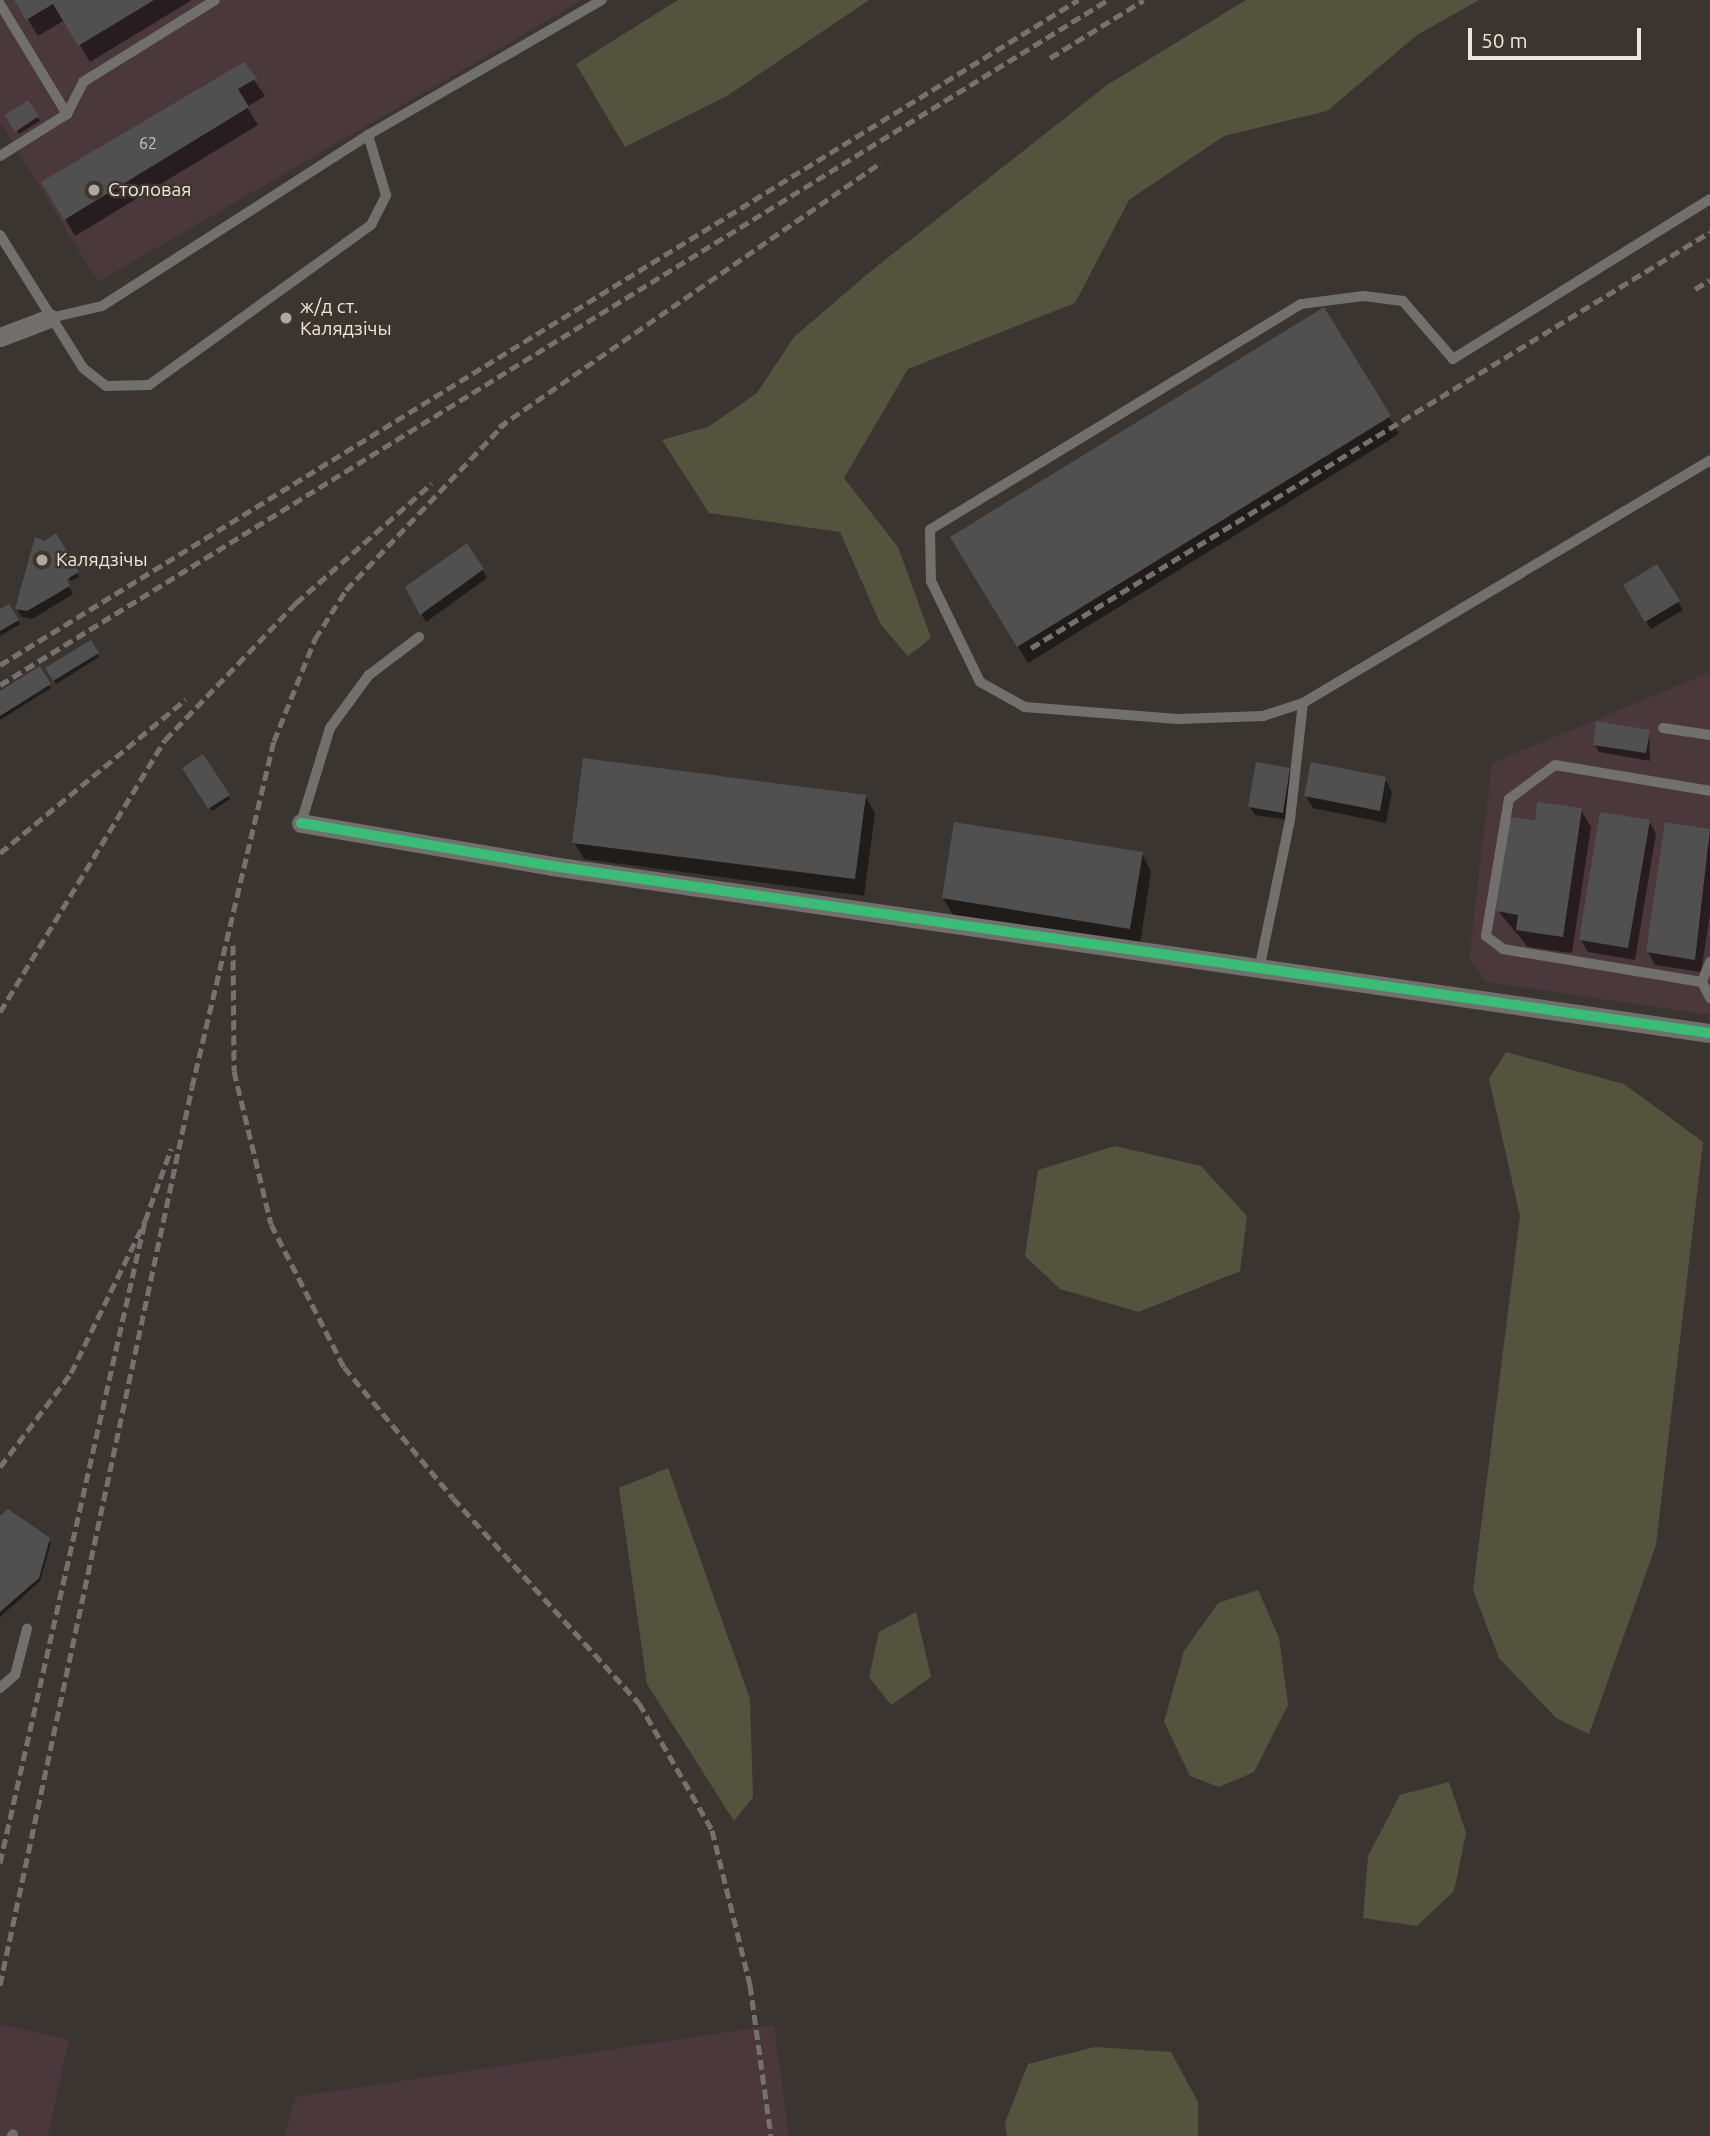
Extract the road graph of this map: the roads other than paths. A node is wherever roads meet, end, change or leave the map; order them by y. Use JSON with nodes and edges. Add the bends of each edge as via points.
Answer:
{"nodes":[{"id":1,"x":215,"y":0,"type":"edge"},
{"id":2,"x":602,"y":0,"type":"edge"},
{"id":3,"x":0,"y":4,"type":"edge"},
{"id":4,"x":67,"y":114,"type":"junction"},
{"id":5,"x":368,"y":135,"type":"junction"},
{"id":6,"x":0,"y":156,"type":"edge"},
{"id":7,"x":1710,"y":199,"type":"edge"},
{"id":8,"x":0,"y":236,"type":"edge"},
{"id":9,"x":50,"y":318,"type":"junction"},
{"id":10,"x":0,"y":337,"type":"edge"},
{"id":11,"x":1710,"y":460,"type":"edge"},
{"id":12,"x":419,"y":637,"type":"dead end"},
{"id":13,"x":1303,"y":703,"type":"junction"},
{"id":14,"x":1663,"y":728,"type":"dead end"},
{"id":15,"x":1710,"y":735,"type":"edge"},
{"id":16,"x":1710,"y":791,"type":"edge"},
{"id":17,"x":301,"y":823,"type":"joint"},
{"id":18,"x":1710,"y":962,"type":"edge"},
{"id":19,"x":1260,"y":965,"type":"junction"},
{"id":20,"x":1702,"y":982,"type":"junction"},
{"id":21,"x":1710,"y":998,"type":"edge"},
{"id":22,"x":1710,"y":1033,"type":"edge"},
{"id":23,"x":27,"y":1629,"type":"dead end"},
{"id":24,"x":0,"y":1688,"type":"edge"}],
"edges":[{"from":1,"to":4,"type":"lane","via":[[83,82]]},
{"from":2,"to":5,"type":"lane"},
{"from":3,"to":4,"type":"lane"},
{"from":4,"to":6,"type":"lane"},
{"from":5,"to":9,"type":"lane","via":[[102,306]]},
{"from":5,"to":9,"type":"lane","via":[[386,195],[371,225],[149,385],[106,386],[71,352]]},
{"from":7,"to":13,"type":"lane","via":[[1452,359],[1403,301],[1363,296],[1301,303],[930,530],[931,581],[963,656],[981,682],[1025,707],[1178,719],[1264,716]]},
{"from":8,"to":9,"type":"lane"},
{"from":9,"to":10,"type":"street"},
{"from":11,"to":13,"type":"lane"},
{"from":12,"to":17,"type":"lane","via":[[369,675],[330,728]]},
{"from":13,"to":19,"type":"lane","via":[[1290,820]]},
{"from":14,"to":15,"type":"lane"},
{"from":16,"to":20,"type":"lane","via":[[1555,765],[1509,799],[1486,936],[1503,949]]},
{"from":17,"to":19,"type":"street","via":[[552,866]]},
{"from":18,"to":20,"type":"lane"},
{"from":19,"to":22,"type":"street"},
{"from":20,"to":21,"type":"lane"},
{"from":23,"to":24,"type":"lane","via":[[15,1675]]}]}
